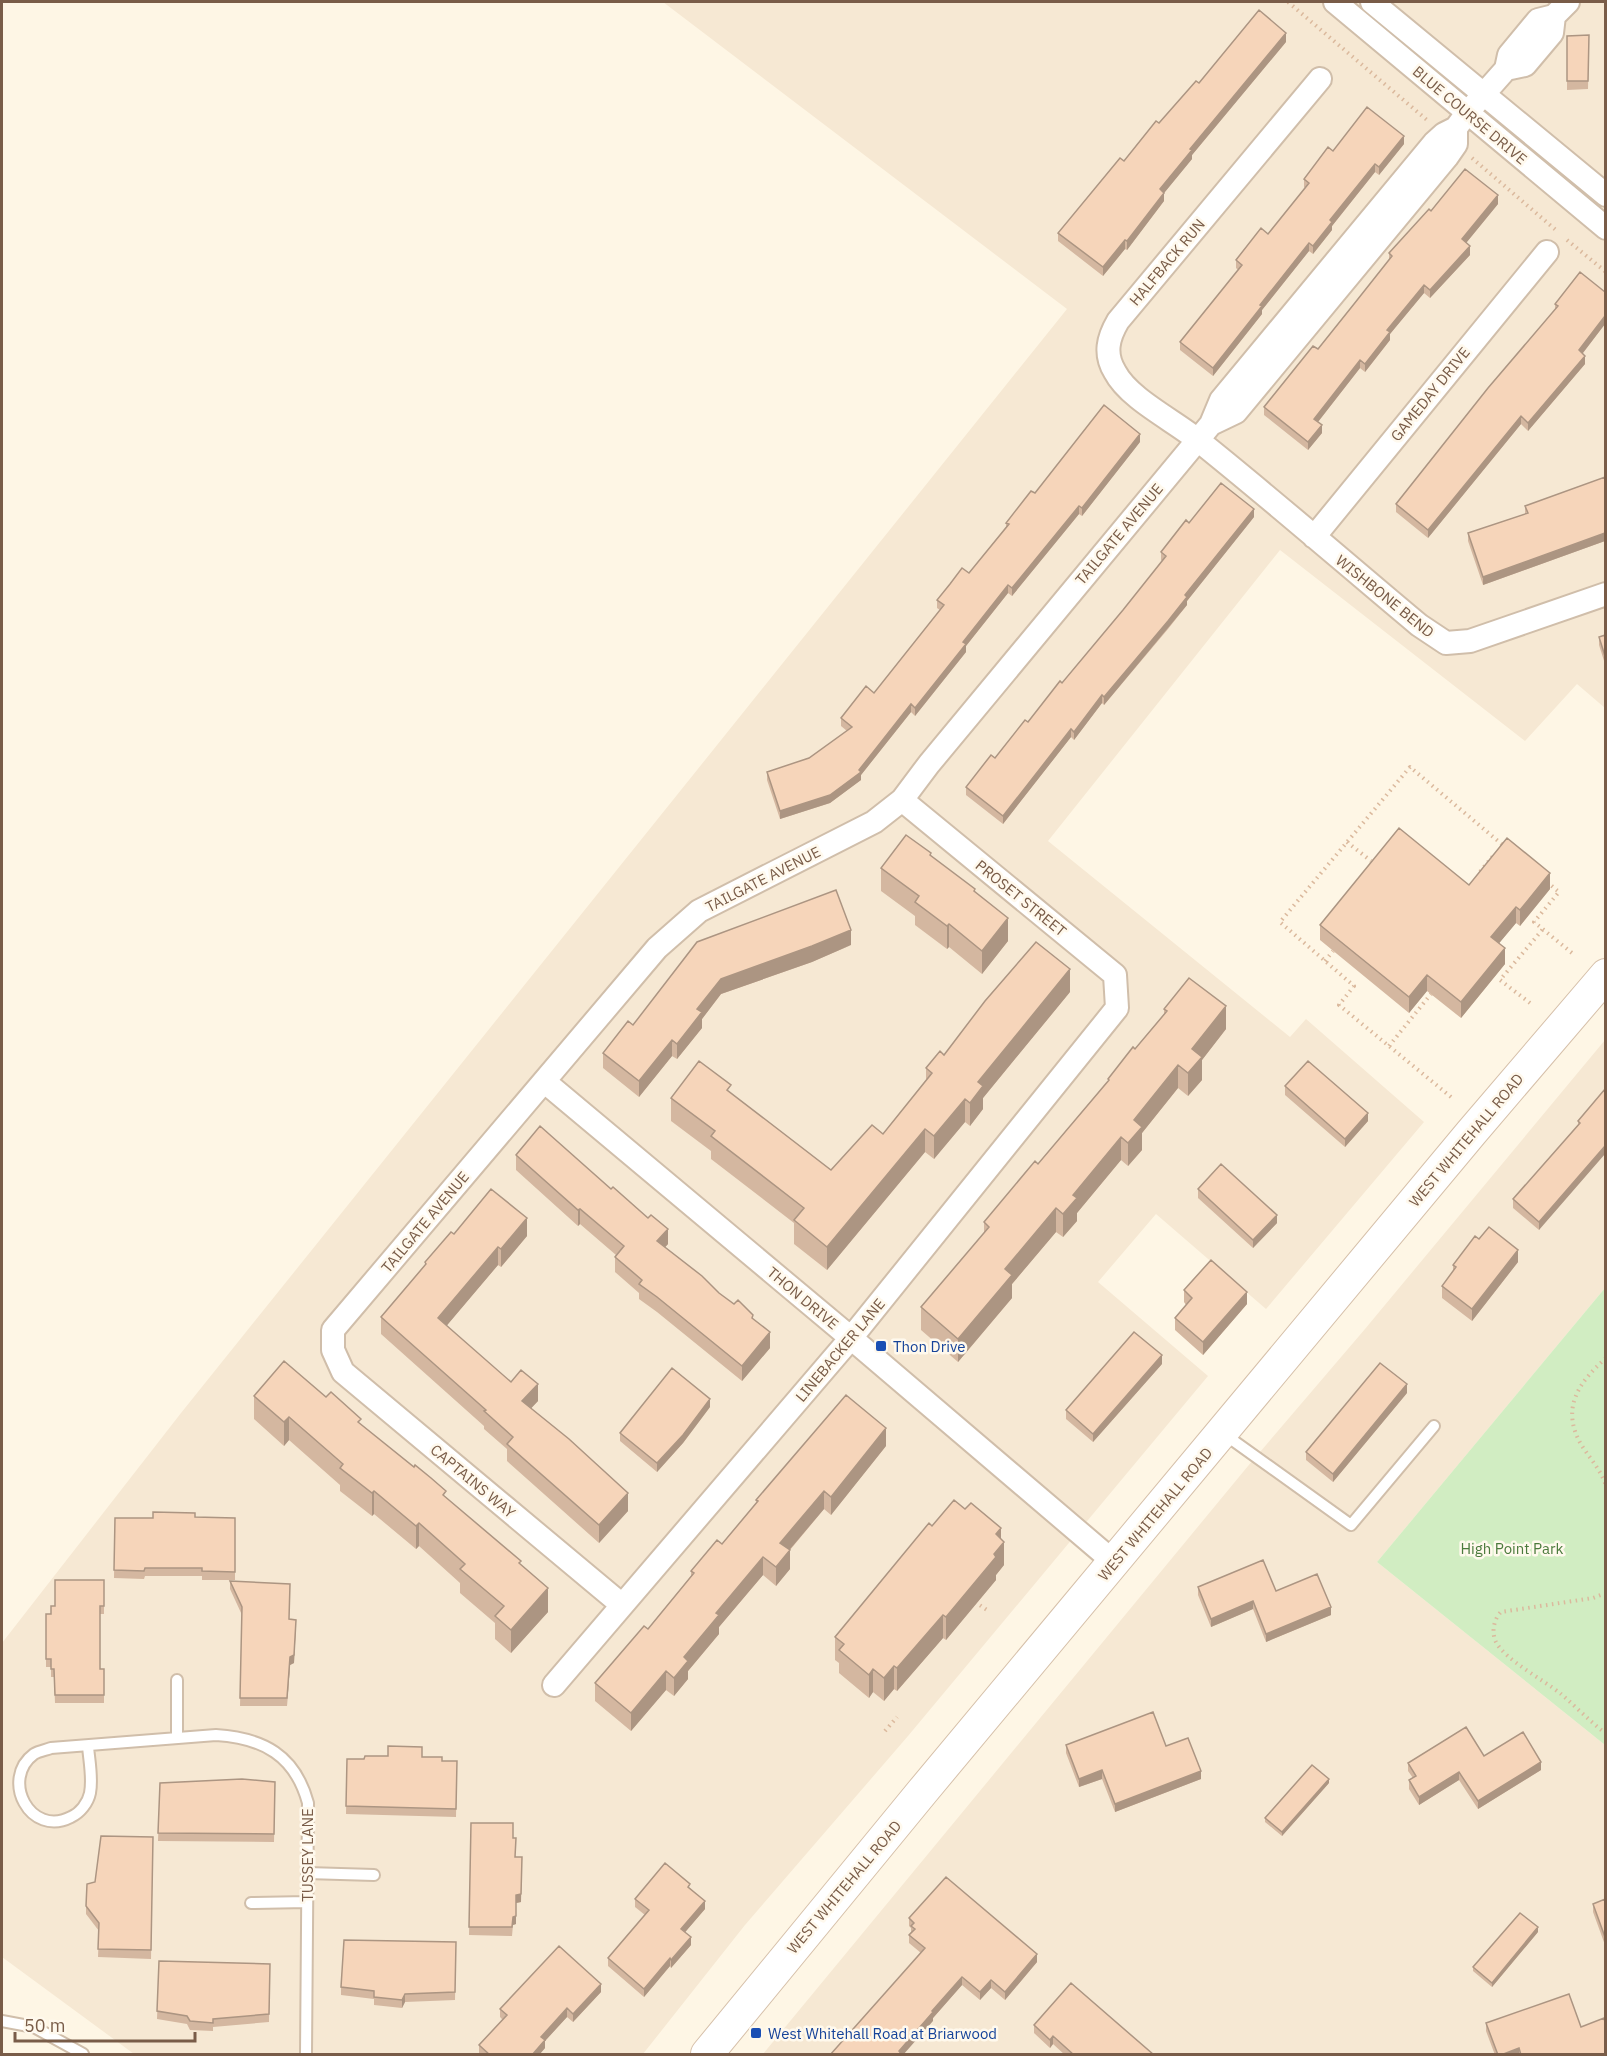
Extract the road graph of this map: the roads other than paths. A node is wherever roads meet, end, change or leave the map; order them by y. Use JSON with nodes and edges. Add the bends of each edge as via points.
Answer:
{"nodes":[{"id":1,"x":1335,"y":2,"type":"edge"},
{"id":2,"x":1372,"y":2,"type":"edge"},
{"id":3,"x":1561,"y":9,"type":"edge"},
{"id":4,"x":1320,"y":79,"type":"dead end"},
{"id":5,"x":1484,"y":95,"type":"junction"},
{"id":6,"x":1462,"y":121,"type":"junction"},
{"id":7,"x":1605,"y":195,"type":"edge"},
{"id":8,"x":1605,"y":228,"type":"edge"},
{"id":9,"x":1547,"y":252,"type":"dead end"},
{"id":10,"x":1204,"y":432,"type":"junction"},
{"id":11,"x":1314,"y":537,"type":"junction"},
{"id":12,"x":1605,"y":594,"type":"edge"},
{"id":13,"x":902,"y":800,"type":"junction"},
{"id":14,"x":1605,"y":975,"type":"edge"},
{"id":15,"x":1118,"y":1008,"type":"joint"},
{"id":16,"x":545,"y":1082,"type":"junction"},
{"id":17,"x":851,"y":1338,"type":"junction"},
{"id":18,"x":333,"y":1350,"type":"joint"},
{"id":19,"x":1434,"y":1426,"type":"dead end"},
{"id":20,"x":1223,"y":1433,"type":"junction"},
{"id":21,"x":1114,"y":1563,"type":"junction"},
{"id":22,"x":622,"y":1605,"type":"junction"},
{"id":23,"x":177,"y":1680,"type":"dead end"},
{"id":24,"x":554,"y":1685,"type":"dead end"},
{"id":25,"x":177,"y":1738,"type":"junction"},
{"id":26,"x":88,"y":1746,"type":"junction"},
{"id":27,"x":308,"y":1873,"type":"junction"},
{"id":28,"x":374,"y":1875,"type":"dead end"},
{"id":29,"x":307,"y":1902,"type":"junction"},
{"id":30,"x":251,"y":1903,"type":"dead end"},
{"id":31,"x":2,"y":2019,"type":"edge"},
{"id":32,"x":307,"y":2053,"type":"edge"},
{"id":33,"x":83,"y":2055,"type":"edge"},
{"id":34,"x":707,"y":2055,"type":"edge"}],
"edges":[{"from":1,"to":6,"type":"street","name":"BLUE COURSE DRIVE"},
{"from":2,"to":5,"type":"street","name":"BLUE COURSE DRIVE"},
{"from":3,"to":5,"type":"street","via":[[1538,20],[1509,55],[1506,69]]},
{"from":4,"to":10,"type":"street","name":"HALFBACK RUN","via":[[1109,336],[1108,352],[1125,387]]},
{"from":5,"to":6,"type":"street"},
{"from":5,"to":7,"type":"street","name":"BLUE COURSE DRIVE"},
{"from":6,"to":8,"type":"street","name":"BLUE COURSE DRIVE"},
{"from":6,"to":10,"type":"street","name":"TAILGATE AVENUE","via":[[1456,144],[1447,157],[1244,403]]},
{"from":9,"to":11,"type":"street","name":"GAMEDAY DRIVE"},
{"from":10,"to":11,"type":"street","name":"WISHBONE BEND"},
{"from":10,"to":13,"type":"street","name":"TAILGATE AVENUE"},
{"from":11,"to":12,"type":"street","name":"WISHBONE BEND","via":[[1419,626],[1446,643],[1470,641]]},
{"from":13,"to":15,"type":"street","name":"PROSET STREET","via":[[1115,975]]},
{"from":13,"to":16,"type":"street","name":"TAILGATE AVENUE","via":[[874,822],[699,911],[657,948]]},
{"from":14,"to":20,"type":"main road","name":"WEST WHITEHALL ROAD"},
{"from":15,"to":17,"type":"street","name":"LINEBACKER LANE"},
{"from":16,"to":17,"type":"street","name":"THON DRIVE"},
{"from":16,"to":18,"type":"street","name":"TAILGATE AVENUE","via":[[333,1330]]},
{"from":17,"to":21,"type":"street","name":"THON DRIVE"},
{"from":17,"to":22,"type":"street","name":"LINEBACKER LANE"},
{"from":18,"to":22,"type":"street","name":"CAPTAINS WAY","via":[[343,1372]]},
{"from":19,"to":20,"type":"lane","via":[[1351,1525]]},
{"from":20,"to":21,"type":"main road","name":"WEST WHITEHALL ROAD"},
{"from":21,"to":34,"type":"main road","name":"WEST WHITEHALL ROAD"},
{"from":22,"to":24,"type":"street","name":"LINEBACKER LANE"},
{"from":23,"to":25,"type":"lane"},
{"from":25,"to":26,"type":"lane","name":"TUSSEY LANE"},
{"from":25,"to":27,"type":"lane","name":"TUSSEY LANE","via":[[216,1735],[257,1742],[293,1769],[308,1803]]},
{"from":26,"to":26,"type":"lane","name":"TUSSEY LANE","via":[[51,1748],[26,1761],[17,1786],[27,1810],[46,1821],[76,1815],[90,1792]]},
{"from":27,"to":28,"type":"lane"},
{"from":27,"to":29,"type":"lane","name":"TUSSEY LANE"},
{"from":29,"to":30,"type":"lane"},
{"from":29,"to":32,"type":"lane","name":"TUSSEY LANE"},
{"from":31,"to":33,"type":"lane","via":[[34,2027]]}]}
